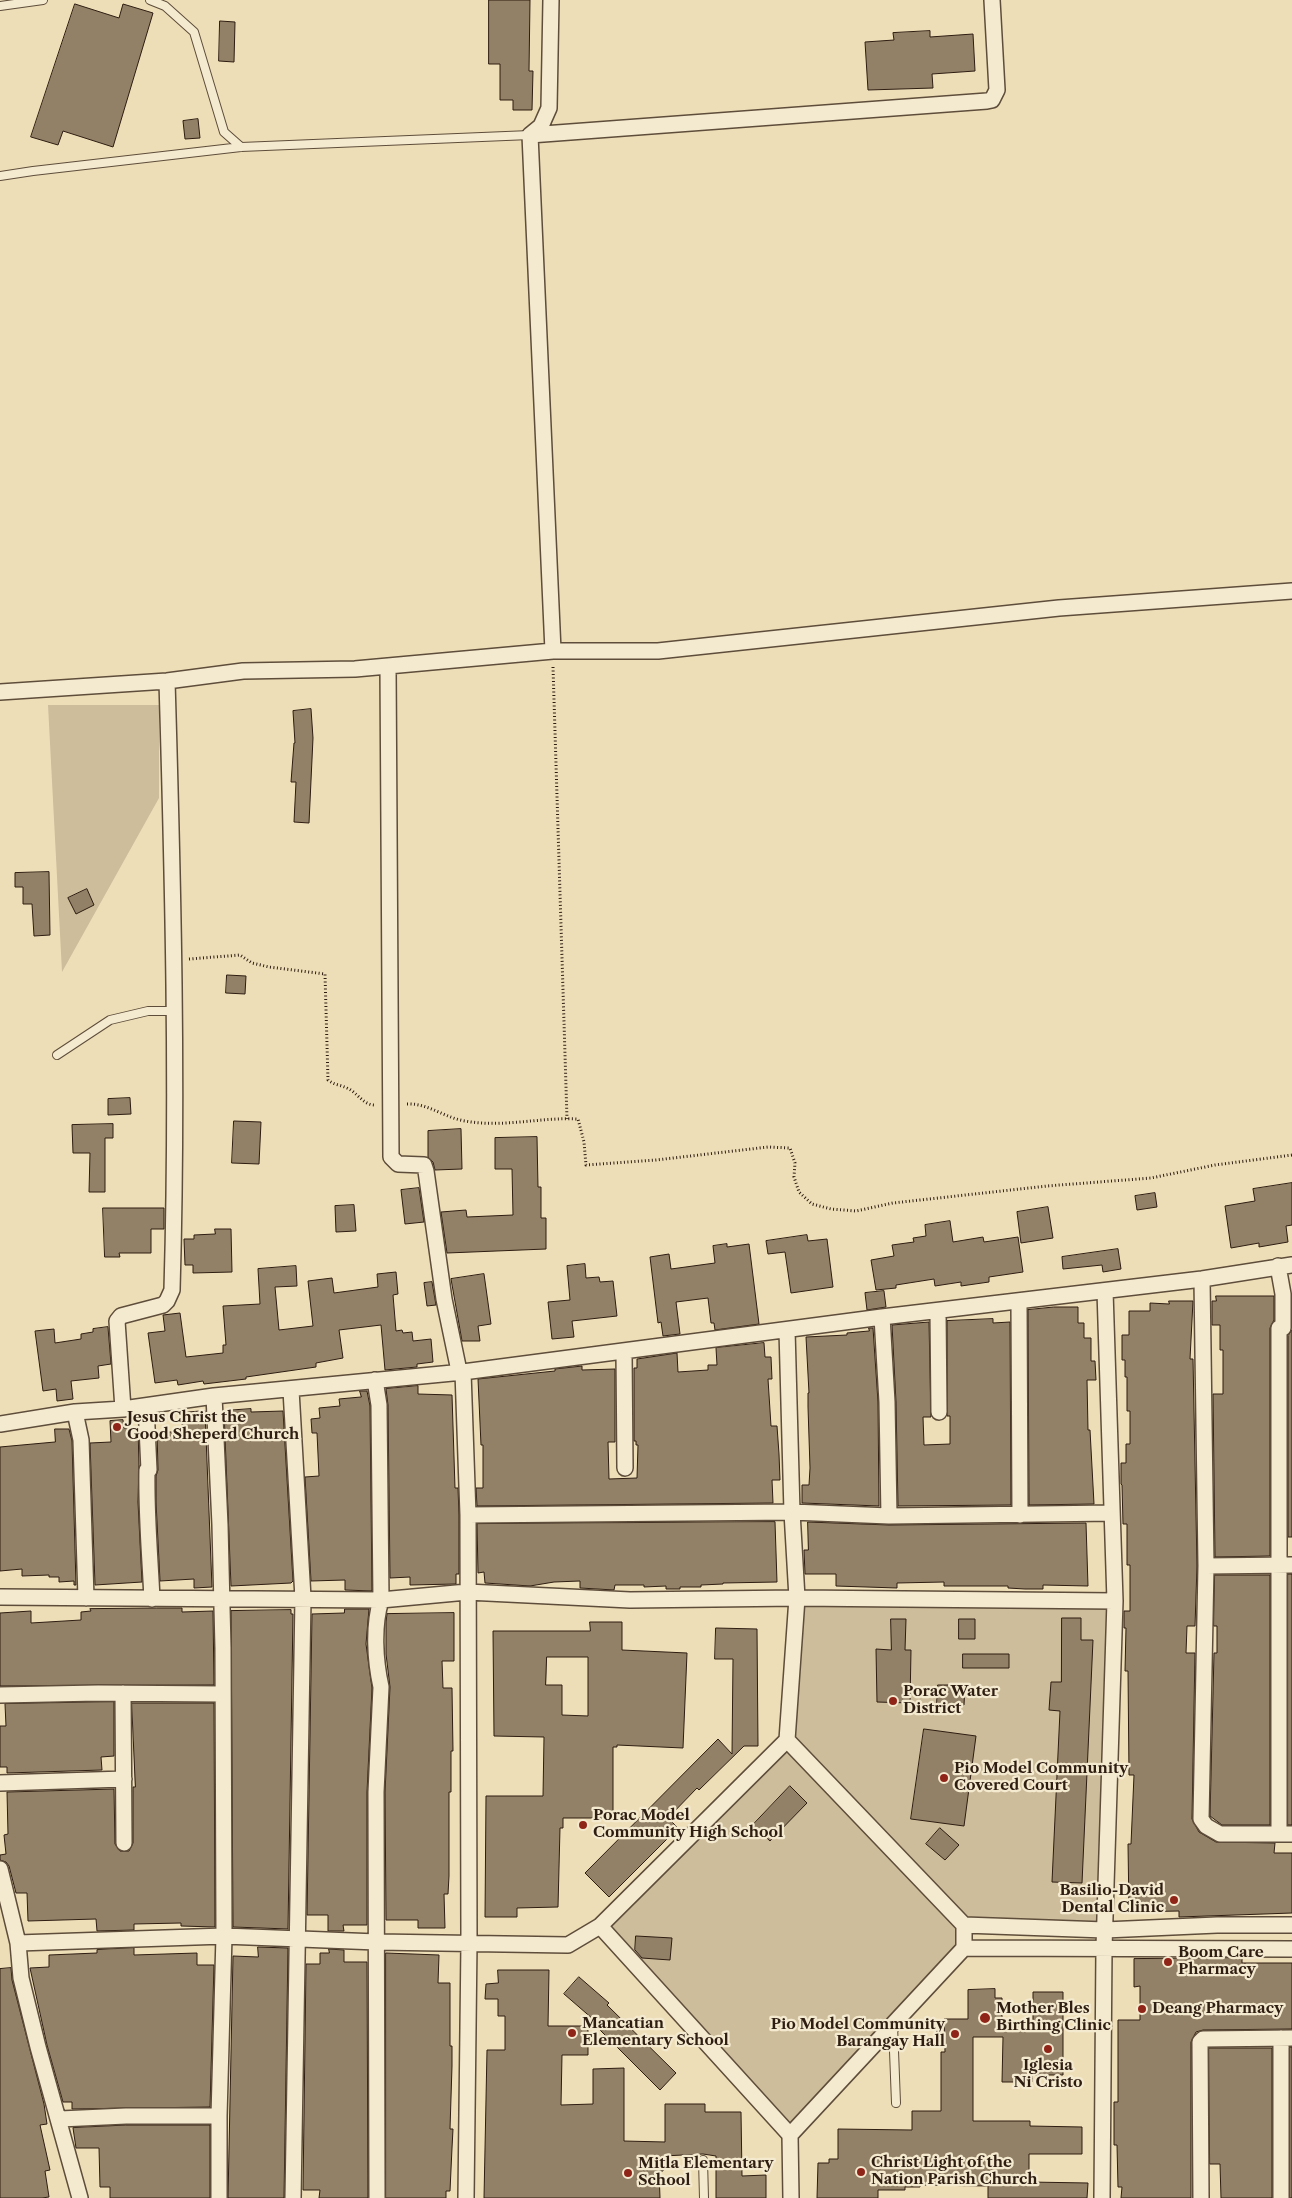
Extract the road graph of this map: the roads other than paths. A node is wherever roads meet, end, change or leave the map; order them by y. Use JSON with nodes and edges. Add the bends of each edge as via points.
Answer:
{"nodes":[{"id":1,"x":43,"y":0,"type":"edge"},
{"id":2,"x":150,"y":0,"type":"edge"},
{"id":3,"x":551,"y":0,"type":"edge"},
{"id":4,"x":992,"y":0,"type":"edge"},
{"id":5,"x":0,"y":6,"type":"edge"},
{"id":6,"x":530,"y":135,"type":"junction"},
{"id":7,"x":241,"y":147,"type":"junction"},
{"id":8,"x":0,"y":176,"type":"edge"},
{"id":9,"x":1292,"y":590,"type":"edge"},
{"id":10,"x":553,"y":651,"type":"junction"},
{"id":11,"x":388,"y":666,"type":"junction"},
{"id":12,"x":167,"y":681,"type":"junction"},
{"id":13,"x":0,"y":692,"type":"edge"},
{"id":14,"x":175,"y":1011,"type":"junction"},
{"id":15,"x":57,"y":1055,"type":"dead end"},
{"id":16,"x":1285,"y":1266,"type":"edge"},
{"id":17,"x":1202,"y":1279,"type":"junction"},
{"id":18,"x":1104,"y":1291,"type":"junction"},
{"id":19,"x":1019,"y":1301,"type":"junction"},
{"id":20,"x":938,"y":1311,"type":"junction"},
{"id":21,"x":882,"y":1317,"type":"junction"},
{"id":22,"x":787,"y":1330,"type":"junction"},
{"id":23,"x":624,"y":1352,"type":"junction"},
{"id":24,"x":461,"y":1372,"type":"junction"},
{"id":25,"x":375,"y":1380,"type":"junction"},
{"id":26,"x":291,"y":1390,"type":"junction"},
{"id":27,"x":214,"y":1396,"type":"junction"},
{"id":28,"x":146,"y":1406,"type":"junction"},
{"id":29,"x":123,"y":1409,"type":"junction"},
{"id":30,"x":75,"y":1412,"type":"junction"},
{"id":31,"x":939,"y":1412,"type":"dead end"},
{"id":32,"x":0,"y":1424,"type":"edge"},
{"id":33,"x":625,"y":1468,"type":"dead end"},
{"id":34,"x":792,"y":1512,"type":"junction"},
{"id":35,"x":1112,"y":1513,"type":"junction"},
{"id":36,"x":468,"y":1515,"type":"junction"},
{"id":37,"x":1020,"y":1515,"type":"junction"},
{"id":38,"x":889,"y":1516,"type":"junction"},
{"id":39,"x":1286,"y":1565,"type":"edge"},
{"id":40,"x":1206,"y":1566,"type":"junction"},
{"id":41,"x":467,"y":1592,"type":"junction"},
{"id":42,"x":0,"y":1597,"type":"edge"},
{"id":43,"x":86,"y":1598,"type":"junction"},
{"id":44,"x":152,"y":1598,"type":"junction"},
{"id":45,"x":222,"y":1598,"type":"junction"},
{"id":46,"x":303,"y":1598,"type":"junction"},
{"id":47,"x":797,"y":1598,"type":"junction"},
{"id":48,"x":381,"y":1600,"type":"junction"},
{"id":49,"x":1115,"y":1601,"type":"junction"},
{"id":50,"x":123,"y":1693,"type":"junction"},
{"id":51,"x":221,"y":1694,"type":"junction"},
{"id":52,"x":0,"y":1695,"type":"edge"},
{"id":53,"x":787,"y":1740,"type":"junction"},
{"id":54,"x":124,"y":1779,"type":"junction"},
{"id":55,"x":0,"y":1783,"type":"edge"},
{"id":56,"x":1286,"y":1834,"type":"edge"},
{"id":57,"x":124,"y":1843,"type":"dead end"},
{"id":58,"x":0,"y":1869,"type":"edge"},
{"id":59,"x":964,"y":1925,"type":"junction"},
{"id":60,"x":1292,"y":1925,"type":"edge"},
{"id":61,"x":600,"y":1926,"type":"junction"},
{"id":62,"x":1105,"y":1930,"type":"junction"},
{"id":63,"x":224,"y":1936,"type":"junction"},
{"id":64,"x":297,"y":1940,"type":"junction"},
{"id":65,"x":377,"y":1942,"type":"junction"},
{"id":66,"x":469,"y":1942,"type":"junction"},
{"id":67,"x":18,"y":1943,"type":"junction"},
{"id":68,"x":964,"y":1948,"type":"junction"},
{"id":69,"x":1104,"y":1948,"type":"junction"},
{"id":70,"x":1292,"y":1949,"type":"edge"},
{"id":71,"x":893,"y":2023,"type":"junction"},
{"id":72,"x":1286,"y":2038,"type":"edge"},
{"id":73,"x":896,"y":2103,"type":"dead end"},
{"id":74,"x":219,"y":2116,"type":"junction"},
{"id":75,"x":60,"y":2119,"type":"junction"},
{"id":76,"x":790,"y":2135,"type":"junction"},
{"id":77,"x":703,"y":2160,"type":"dead end"},
{"id":78,"x":80,"y":2198,"type":"edge"},
{"id":79,"x":219,"y":2198,"type":"edge"},
{"id":80,"x":293,"y":2198,"type":"edge"},
{"id":81,"x":377,"y":2198,"type":"edge"},
{"id":82,"x":466,"y":2198,"type":"edge"},
{"id":83,"x":704,"y":2198,"type":"edge"},
{"id":84,"x":791,"y":2198,"type":"edge"},
{"id":85,"x":1102,"y":2198,"type":"edge"},
{"id":86,"x":1201,"y":2198,"type":"edge"},
{"id":87,"x":1281,"y":2198,"type":"edge"}],
"edges":[{"from":1,"to":5,"type":"lane"},
{"from":2,"to":7,"type":"lane","via":[[165,6],[194,32],[224,132]]},
{"from":3,"to":6,"type":"street","via":[[549,108],[541,126]]},
{"from":4,"to":6,"type":"street","via":[[997,90],[992,100],[987,102]]},
{"from":6,"to":7,"type":"lane"},
{"from":6,"to":10,"type":"street"},
{"from":7,"to":8,"type":"lane"},
{"from":9,"to":10,"type":"street","via":[[1059,608],[658,651]]},
{"from":10,"to":11,"type":"street"},
{"from":11,"to":12,"type":"street","via":[[243,671]]},
{"from":11,"to":24,"type":"street","via":[[392,1157],[398,1164],[424,1165],[426,1171],[444,1298]]},
{"from":12,"to":13,"type":"street"},
{"from":12,"to":14,"type":"street"},
{"from":14,"to":15,"type":"lane","via":[[148,1011],[110,1020]]},
{"from":14,"to":29,"type":"street","via":[[172,1290],[163,1305],[121,1316],[117,1322]]},
{"from":16,"to":17,"type":"street"},
{"from":16,"to":39,"type":"street","via":[[1283,1328],[1279,1328]]},
{"from":17,"to":18,"type":"street"},
{"from":17,"to":40,"type":"street"},
{"from":18,"to":19,"type":"street"},
{"from":18,"to":35,"type":"street"},
{"from":19,"to":20,"type":"street"},
{"from":19,"to":37,"type":"street"},
{"from":20,"to":21,"type":"street"},
{"from":20,"to":31,"type":"street"},
{"from":21,"to":22,"type":"street"},
{"from":21,"to":38,"type":"street"},
{"from":22,"to":23,"type":"street"},
{"from":22,"to":34,"type":"street"},
{"from":23,"to":24,"type":"street"},
{"from":23,"to":33,"type":"street"},
{"from":24,"to":25,"type":"street"},
{"from":24,"to":36,"type":"street"},
{"from":25,"to":26,"type":"street"},
{"from":25,"to":48,"type":"street","via":[[379,1414]]},
{"from":26,"to":27,"type":"street"},
{"from":26,"to":46,"type":"street"},
{"from":27,"to":28,"type":"street"},
{"from":27,"to":45,"type":"street"},
{"from":28,"to":29,"type":"street"},
{"from":28,"to":44,"type":"street","via":[[149,1470],[146,1509]]},
{"from":29,"to":30,"type":"street"},
{"from":30,"to":32,"type":"street"},
{"from":30,"to":43,"type":"street","via":[[81,1440]]},
{"from":34,"to":36,"type":"street"},
{"from":34,"to":38,"type":"street"},
{"from":34,"to":47,"type":"street"},
{"from":35,"to":37,"type":"street"},
{"from":35,"to":49,"type":"street"},
{"from":36,"to":41,"type":"street"},
{"from":37,"to":38,"type":"street"},
{"from":39,"to":40,"type":"street"},
{"from":39,"to":56,"type":"street"},
{"from":40,"to":56,"type":"street","via":[[1201,1819],[1220,1834]]},
{"from":41,"to":47,"type":"street","via":[[630,1600]]},
{"from":41,"to":48,"type":"street"},
{"from":41,"to":66,"type":"street"},
{"from":42,"to":43,"type":"street"},
{"from":43,"to":44,"type":"street"},
{"from":44,"to":45,"type":"street"},
{"from":45,"to":46,"type":"street"},
{"from":45,"to":51,"type":"street"},
{"from":46,"to":48,"type":"street"},
{"from":46,"to":64,"type":"street"},
{"from":47,"to":49,"type":"street"},
{"from":47,"to":53,"type":"street"},
{"from":48,"to":65,"type":"street","via":[[376,1614],[377,1670],[381,1687],[376,1792]]},
{"from":49,"to":62,"type":"street"},
{"from":50,"to":51,"type":"street"},
{"from":50,"to":52,"type":"street"},
{"from":50,"to":54,"type":"street"},
{"from":51,"to":63,"type":"street"},
{"from":53,"to":59,"type":"street"},
{"from":53,"to":61,"type":"street"},
{"from":54,"to":55,"type":"street"},
{"from":54,"to":57,"type":"street"},
{"from":58,"to":67,"type":"street"},
{"from":59,"to":62,"type":"street"},
{"from":59,"to":68,"type":"street"},
{"from":60,"to":62,"type":"street"},
{"from":61,"to":66,"type":"street","via":[[568,1944]]},
{"from":61,"to":76,"type":"street"},
{"from":62,"to":69,"type":"street"},
{"from":63,"to":64,"type":"street"},
{"from":63,"to":67,"type":"street"},
{"from":63,"to":74,"type":"street"},
{"from":64,"to":65,"type":"street"},
{"from":64,"to":80,"type":"street"},
{"from":65,"to":66,"type":"street"},
{"from":65,"to":81,"type":"street"},
{"from":66,"to":82,"type":"street"},
{"from":67,"to":75,"type":"street","via":[[21,1978]]},
{"from":68,"to":69,"type":"street"},
{"from":68,"to":71,"type":"street"},
{"from":69,"to":70,"type":"street"},
{"from":69,"to":85,"type":"street"},
{"from":71,"to":73,"type":"lane"},
{"from":71,"to":76,"type":"street"},
{"from":72,"to":86,"type":"street","via":[[1203,2039],[1200,2042]]},
{"from":72,"to":87,"type":"street"},
{"from":74,"to":75,"type":"street"},
{"from":74,"to":79,"type":"street"},
{"from":75,"to":78,"type":"street"},
{"from":76,"to":84,"type":"street"},
{"from":77,"to":83,"type":"lane"}]}
